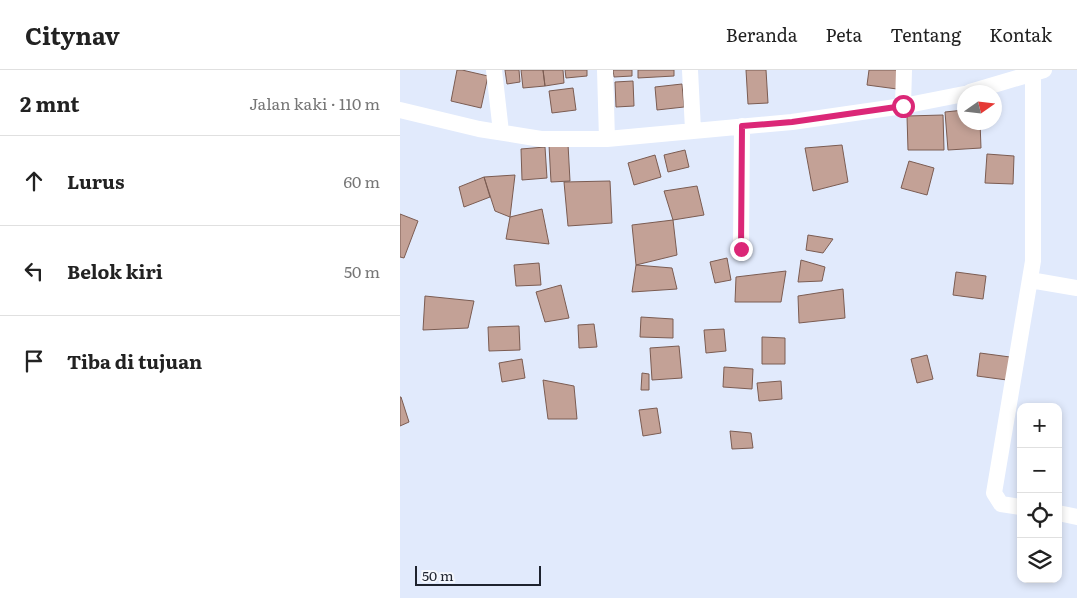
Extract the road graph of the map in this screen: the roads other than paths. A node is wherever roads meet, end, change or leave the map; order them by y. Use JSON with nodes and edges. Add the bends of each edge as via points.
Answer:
{"nodes":[{"id":1,"x":494,"y":70,"type":"edge"},
{"id":2,"x":605,"y":70,"type":"edge"},
{"id":3,"x":690,"y":70,"type":"edge"},
{"id":4,"x":904,"y":70,"type":"edge"},
{"id":5,"x":1039,"y":72,"type":"edge"},
{"id":6,"x":994,"y":85,"type":"edge"},
{"id":7,"x":957,"y":95,"type":"edge"},
{"id":8,"x":903,"y":106,"type":"junction"},
{"id":9,"x":400,"y":110,"type":"edge"},
{"id":10,"x":742,"y":126,"type":"junction"},
{"id":11,"x":693,"y":130,"type":"junction"},
{"id":12,"x":501,"y":132,"type":"junction"},
{"id":13,"x":607,"y":139,"type":"junction"},
{"id":14,"x":741,"y":249,"type":"dead end"},
{"id":15,"x":1030,"y":280,"type":"junction"},
{"id":16,"x":1077,"y":288,"type":"edge"},
{"id":17,"x":1017,"y":506,"type":"edge"},
{"id":18,"x":1062,"y":515,"type":"edge"},
{"id":19,"x":1077,"y":517,"type":"edge"}],
"edges":[{"from":1,"to":12,"type":"street"},
{"from":2,"to":13,"type":"street"},
{"from":3,"to":11,"type":"street"},
{"from":4,"to":8,"type":"street"},
{"from":5,"to":6,"type":"street"},
{"from":5,"to":15,"type":"street"},
{"from":7,"to":8,"type":"street"},
{"from":8,"to":10,"type":"street"},
{"from":9,"to":12,"type":"street"},
{"from":10,"to":11,"type":"street"},
{"from":10,"to":14,"type":"street"},
{"from":11,"to":13,"type":"street"},
{"from":12,"to":13,"type":"street","via":[[541,139]]},
{"from":15,"to":16,"type":"street"},
{"from":15,"to":17,"type":"street","via":[[994,493],[1001,504]]},
{"from":18,"to":19,"type":"street"}]}
